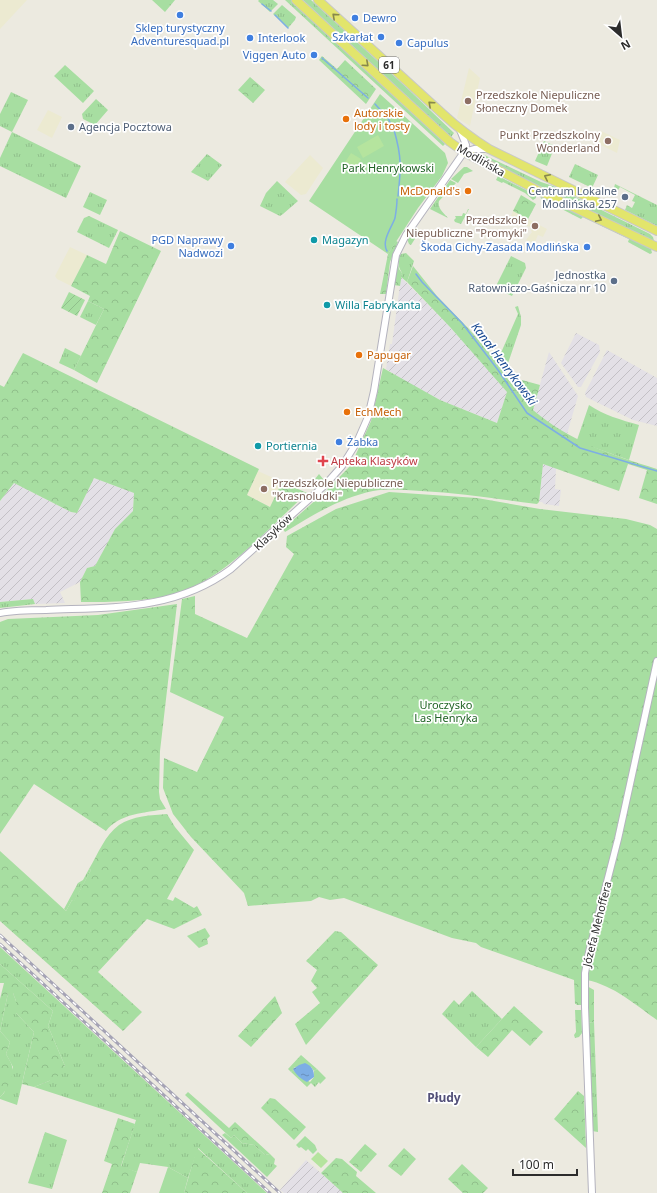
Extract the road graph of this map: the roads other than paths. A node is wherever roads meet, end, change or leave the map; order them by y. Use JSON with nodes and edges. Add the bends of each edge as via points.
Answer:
{"nodes":[{"id":1,"x":296,"y":0,"type":"edge"},
{"id":2,"x":318,"y":0,"type":"edge"},
{"id":3,"x":460,"y":130,"type":"junction"},
{"id":4,"x":490,"y":149,"type":"junction"},
{"id":5,"x":464,"y":152,"type":"junction"},
{"id":6,"x":657,"y":231,"type":"edge"},
{"id":7,"x":657,"y":247,"type":"edge"},
{"id":8,"x":0,"y":613,"type":"edge"},
{"id":9,"x":657,"y":661,"type":"edge"},
{"id":10,"x":592,"y":1193,"type":"edge"}],
"edges":[{"from":1,"to":5,"type":"main road","name":"Modlińska","number":"61","one_way":true},
{"from":3,"to":2,"type":"main road","name":"Modlińska","number":"61","one_way":true},
{"from":3,"to":4,"type":"main road","name":"Modlińska","number":"61"},
{"from":3,"to":5,"type":"street","via":[[466,145]]},
{"from":4,"to":5,"type":"street"},
{"from":6,"to":4,"type":"main road","name":"Modlińska","number":"61","one_way":true},
{"from":5,"to":7,"type":"main road","name":"Modlińska","number":"61","one_way":true},
{"from":5,"to":8,"type":"street","name":"Klasyków","via":[[400,245],[394,264],[370,412],[349,455],[325,485],[231,569],[189,593],[135,606]]},
{"from":9,"to":10,"type":"street","name":"Józefa Mehoffera","via":[[618,839],[585,973]]}]}
